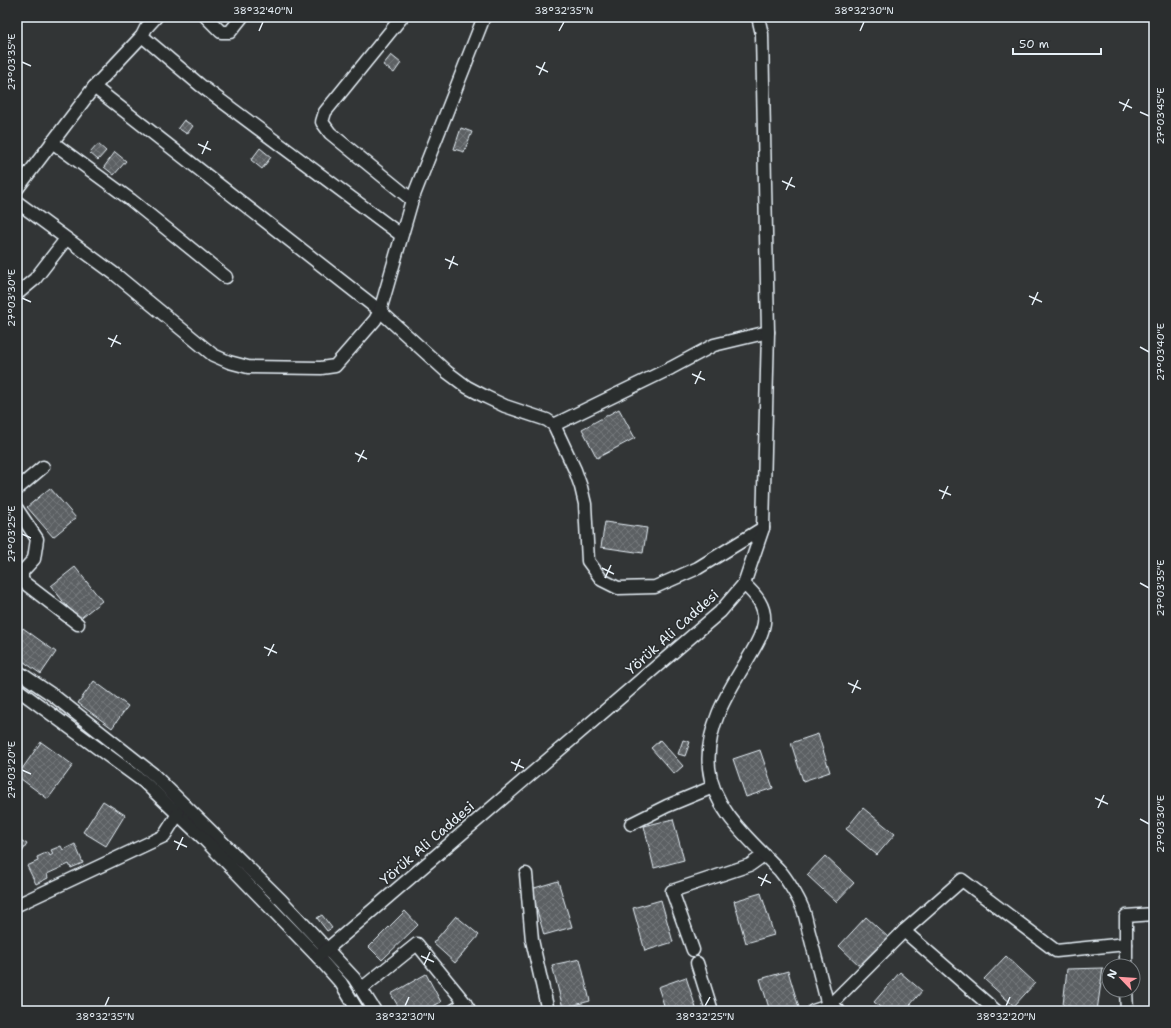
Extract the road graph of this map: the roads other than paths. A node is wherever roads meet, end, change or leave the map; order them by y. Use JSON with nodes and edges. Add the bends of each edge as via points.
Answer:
{"nodes":[{"id":1,"x":156,"y":17,"type":"edge"},
{"id":2,"x":206,"y":17,"type":"edge"},
{"id":3,"x":242,"y":17,"type":"edge"},
{"id":4,"x":402,"y":17,"type":"edge"},
{"id":5,"x":484,"y":17,"type":"edge"},
{"id":6,"x":758,"y":17,"type":"edge"},
{"id":7,"x":142,"y":36,"type":"junction"},
{"id":8,"x":94,"y":88,"type":"junction"},
{"id":9,"x":52,"y":142,"type":"junction"},
{"id":10,"x":17,"y":189,"type":"edge"},
{"id":11,"x":412,"y":200,"type":"junction"},
{"id":12,"x":17,"y":202,"type":"edge"},
{"id":13,"x":401,"y":235,"type":"junction"},
{"id":14,"x":66,"y":238,"type":"junction"},
{"id":15,"x":226,"y":277,"type":"dead end"},
{"id":16,"x":17,"y":294,"type":"edge"},
{"id":17,"x":380,"y":311,"type":"junction"},
{"id":18,"x":768,"y":332,"type":"junction"},
{"id":19,"x":554,"y":425,"type":"junction"},
{"id":20,"x":43,"y":467,"type":"dead end"},
{"id":21,"x":17,"y":489,"type":"edge"},
{"id":22,"x":17,"y":509,"type":"edge"},
{"id":23,"x":763,"y":528,"type":"junction"},
{"id":24,"x":20,"y":571,"type":"edge"},
{"id":25,"x":744,"y":584,"type":"junction"},
{"id":26,"x":78,"y":624,"type":"dead end"},
{"id":27,"x":17,"y":671,"type":"edge"},
{"id":28,"x":17,"y":689,"type":"edge"},
{"id":29,"x":713,"y":787,"type":"junction"},
{"id":30,"x":178,"y":814,"type":"junction"},
{"id":31,"x":631,"y":824,"type":"dead end"},
{"id":32,"x":764,"y":855,"type":"junction"},
{"id":33,"x":526,"y":874,"type":"dead end"},
{"id":34,"x":17,"y":905,"type":"edge"},
{"id":35,"x":1154,"y":914,"type":"edge"},
{"id":36,"x":904,"y":931,"type":"junction"},
{"id":37,"x":1126,"y":944,"type":"junction"},
{"id":38,"x":692,"y":950,"type":"dead end"},
{"id":39,"x":323,"y":953,"type":"junction"},
{"id":40,"x":1126,"y":958,"type":"edge"},
{"id":41,"x":697,"y":963,"type":"dead end"},
{"id":42,"x":361,"y":989,"type":"junction"},
{"id":43,"x":1126,"y":998,"type":"edge"},
{"id":44,"x":468,"y":1007,"type":"edge"},
{"id":45,"x":832,"y":1007,"type":"edge"},
{"id":46,"x":358,"y":1011,"type":"edge"},
{"id":47,"x":375,"y":1011,"type":"edge"},
{"id":48,"x":453,"y":1011,"type":"edge"},
{"id":49,"x":548,"y":1011,"type":"edge"},
{"id":50,"x":712,"y":1011,"type":"edge"},
{"id":51,"x":813,"y":1011,"type":"edge"},
{"id":52,"x":996,"y":1011,"type":"edge"},
{"id":53,"x":1127,"y":1011,"type":"edge"}],
"edges":[{"from":1,"to":7,"type":"street"},
{"from":2,"to":3,"type":"street","via":[[221,32],[230,32]]},
{"from":4,"to":11,"type":"street","via":[[325,112],[322,122],[330,133]]},
{"from":5,"to":11,"type":"street"},
{"from":6,"to":18,"type":"street","via":[[762,34]]},
{"from":7,"to":8,"type":"street"},
{"from":7,"to":13,"type":"street","via":[[200,84]]},
{"from":8,"to":9,"type":"street"},
{"from":8,"to":17,"type":"street"},
{"from":9,"to":10,"type":"street"},
{"from":9,"to":15,"type":"street","via":[[131,200]]},
{"from":11,"to":13,"type":"street"},
{"from":12,"to":14,"type":"street"},
{"from":13,"to":17,"type":"street"},
{"from":14,"to":16,"type":"street","via":[[35,279]]},
{"from":14,"to":17,"type":"street","via":[[116,275],[212,355],[237,365],[321,368],[335,366]]},
{"from":17,"to":19,"type":"street","via":[[424,353],[467,387],[505,406],[547,420]]},
{"from":18,"to":19,"type":"street","via":[[714,344]]},
{"from":18,"to":23,"type":"street"},
{"from":19,"to":23,"type":"street","via":[[581,487],[585,504],[588,561],[598,576],[613,586],[655,587],[698,568]]},
{"from":20,"to":21,"type":"street"},
{"from":22,"to":24,"type":"street","via":[[38,539],[34,559]]},
{"from":23,"to":25,"type":"street"},
{"from":24,"to":26,"type":"street","via":[[22,581]]},
{"from":25,"to":29,"type":"street","via":[[760,602],[764,622],[760,637],[721,706],[712,731],[709,768]]},
{"from":25,"to":39,"type":"street","name":"Yörük Ali Caddesi","via":[[720,612]]},
{"from":27,"to":39,"type":"street","via":[[54,696],[153,774],[281,900]]},
{"from":28,"to":30,"type":"street","via":[[144,782]]},
{"from":29,"to":31,"type":"street"},
{"from":29,"to":32,"type":"street","via":[[733,821]]},
{"from":30,"to":34,"type":"street","via":[[164,836]]},
{"from":30,"to":39,"type":"street"},
{"from":32,"to":38,"type":"street","via":[[750,865],[672,891]]},
{"from":32,"to":45,"type":"street","via":[[781,872],[803,908]]},
{"from":33,"to":49,"type":"street","via":[[532,940]]},
{"from":35,"to":37,"type":"street","via":[[1126,916]]},
{"from":36,"to":37,"type":"street","via":[[962,880],[1056,951]]},
{"from":36,"to":45,"type":"street"},
{"from":36,"to":52,"type":"street"},
{"from":37,"to":40,"type":"street"},
{"from":39,"to":42,"type":"street","via":[[354,978]]},
{"from":39,"to":46,"type":"street"},
{"from":41,"to":50,"type":"street"},
{"from":42,"to":44,"type":"street","via":[[417,944]]},
{"from":42,"to":47,"type":"street"},
{"from":43,"to":53,"type":"street"},
{"from":44,"to":48,"type":"street"},
{"from":45,"to":51,"type":"street"}]}
